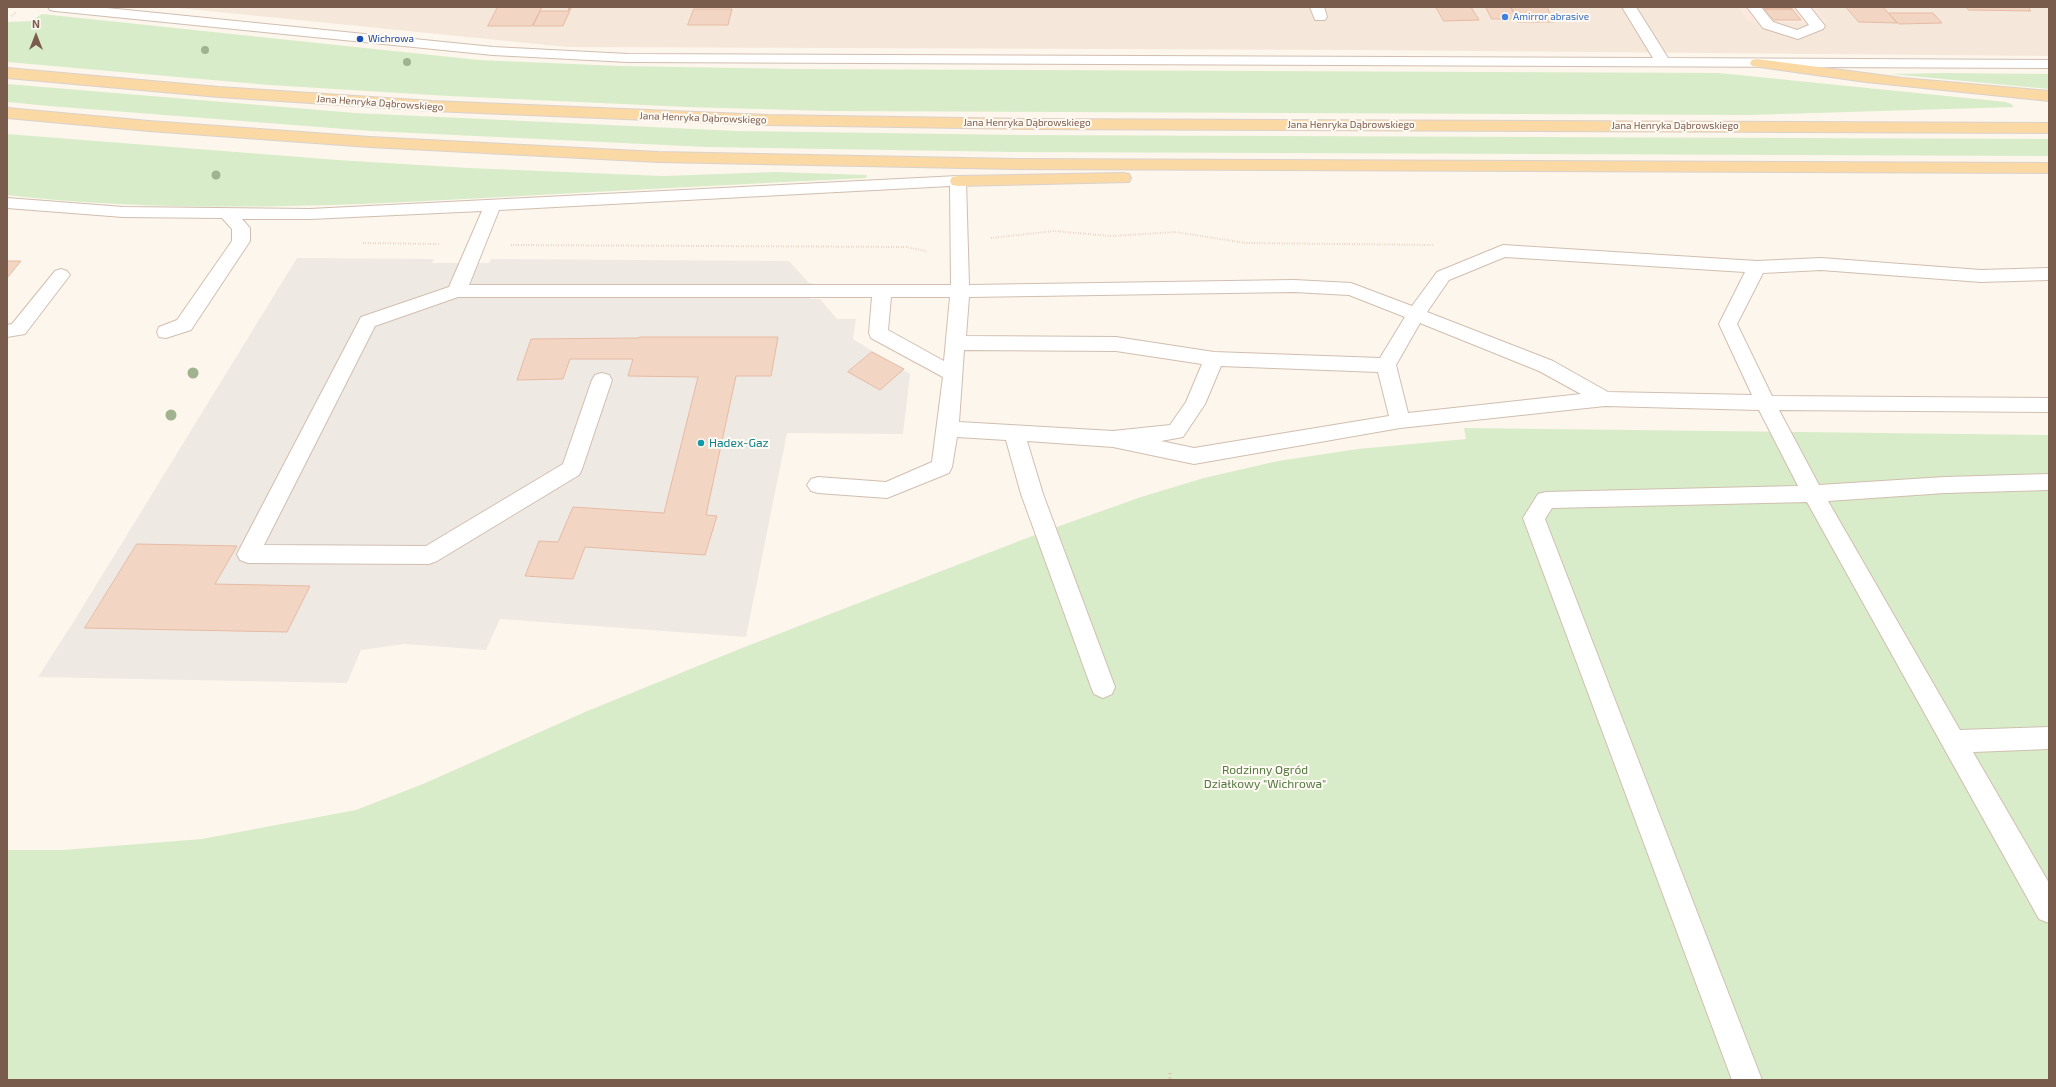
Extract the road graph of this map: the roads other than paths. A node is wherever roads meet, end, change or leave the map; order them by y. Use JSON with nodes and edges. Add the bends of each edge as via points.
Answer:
{"nodes":[{"id":1,"x":55,"y":7,"type":"edge"},
{"id":2,"x":1629,"y":7,"type":"edge"},
{"id":3,"x":1754,"y":7,"type":"edge"},
{"id":4,"x":1802,"y":7,"type":"edge"},
{"id":5,"x":1805,"y":44,"type":"junction"},
{"id":6,"x":1664,"y":63,"type":"junction"},
{"id":7,"x":1757,"y":63,"type":"junction"},
{"id":8,"x":1820,"y":63,"type":"junction"},
{"id":9,"x":2049,"y":64,"type":"edge"},
{"id":10,"x":7,"y":73,"type":"edge"},
{"id":11,"x":2049,"y":96,"type":"edge"},
{"id":12,"x":7,"y":114,"type":"edge"},
{"id":13,"x":2049,"y":128,"type":"edge"},
{"id":14,"x":1243,"y":164,"type":"junction"},
{"id":15,"x":2049,"y":168,"type":"edge"},
{"id":16,"x":958,"y":181,"type":"junction"},
{"id":17,"x":7,"y":203,"type":"edge"},
{"id":18,"x":492,"y":206,"type":"junction"},
{"id":19,"x":227,"y":214,"type":"junction"},
{"id":20,"x":1757,"y":267,"type":"junction"},
{"id":21,"x":2049,"y":274,"type":"edge"},
{"id":22,"x":61,"y":275,"type":"dead end"},
{"id":23,"x":457,"y":291,"type":"junction"},
{"id":24,"x":882,"y":291,"type":"junction"},
{"id":25,"x":960,"y":291,"type":"junction"},
{"id":26,"x":1416,"y":314,"type":"junction"},
{"id":27,"x":7,"y":331,"type":"edge"},
{"id":28,"x":166,"y":332,"type":"dead end"},
{"id":29,"x":956,"y":343,"type":"junction"},
{"id":30,"x":1214,"y":359,"type":"junction"},
{"id":31,"x":1386,"y":365,"type":"junction"},
{"id":32,"x":953,"y":374,"type":"junction"},
{"id":33,"x":602,"y":380,"type":"dead end"},
{"id":34,"x":1605,"y":399,"type":"junction"},
{"id":35,"x":1764,"y":402,"type":"junction"},
{"id":36,"x":2049,"y":405,"type":"edge"},
{"id":37,"x":1400,"y":421,"type":"junction"},
{"id":38,"x":948,"y":429,"type":"junction"},
{"id":39,"x":1014,"y":433,"type":"junction"},
{"id":40,"x":1113,"y":438,"type":"junction"},
{"id":41,"x":2049,"y":482,"type":"edge"},
{"id":42,"x":818,"y":485,"type":"dead end"},
{"id":43,"x":1813,"y":494,"type":"junction"},
{"id":44,"x":1103,"y":687,"type":"dead end"},
{"id":45,"x":2049,"y":738,"type":"edge"},
{"id":46,"x":1953,"y":741,"type":"junction"},
{"id":47,"x":2049,"y":909,"type":"edge"},
{"id":48,"x":1747,"y":1080,"type":"edge"}],
"edges":[{"from":1,"to":6,"type":"street","via":[[444,47],[586,56],[710,59]]},
{"from":2,"to":6,"type":"street"},
{"from":3,"to":5,"type":"street","via":[[1768,25]]},
{"from":4,"to":5,"type":"street","via":[[1818,26]]},
{"from":5,"to":8,"type":"street"},
{"from":6,"to":7,"type":"street"},
{"from":7,"to":8,"type":"street"},
{"from":7,"to":11,"type":"main road","via":[[1952,88]]},
{"from":8,"to":9,"type":"street"},
{"from":10,"to":13,"type":"main road","name":"Jana Henryka Dąbrowskiego","via":[[219,92],[432,106],[775,120],[1044,124]]},
{"from":12,"to":14,"type":"main road","via":[[362,142],[658,157],[1014,164]]},
{"from":14,"to":15,"type":"main road"},
{"from":14,"to":16,"type":"main road","via":[[1109,180]]},
{"from":16,"to":18,"type":"street"},
{"from":16,"to":25,"type":"street"},
{"from":17,"to":19,"type":"street","via":[[116,212]]},
{"from":18,"to":19,"type":"street","via":[[318,214]]},
{"from":18,"to":23,"type":"street"},
{"from":19,"to":28,"type":"street","via":[[241,228],[241,241],[184,325]]},
{"from":20,"to":21,"type":"street","via":[[1821,264],[1981,276]]},
{"from":20,"to":26,"type":"street","via":[[1503,252],[1443,276]]},
{"from":20,"to":35,"type":"street","via":[[1728,324]]},
{"from":22,"to":27,"type":"street","via":[[18,329]]},
{"from":23,"to":24,"type":"street"},
{"from":23,"to":33,"type":"street","via":[[368,322],[248,554],[429,555],[572,469]]},
{"from":24,"to":25,"type":"street"},
{"from":24,"to":32,"type":"street","via":[[878,333]]},
{"from":25,"to":26,"type":"street","via":[[1294,286],[1351,289]]},
{"from":25,"to":29,"type":"street"},
{"from":26,"to":31,"type":"street"},
{"from":26,"to":34,"type":"street","via":[[1546,366]]},
{"from":29,"to":30,"type":"street","via":[[1116,344]]},
{"from":29,"to":32,"type":"street"},
{"from":30,"to":31,"type":"street"},
{"from":30,"to":40,"type":"street","via":[[1195,404],[1176,432]]},
{"from":31,"to":37,"type":"street"},
{"from":32,"to":38,"type":"street"},
{"from":34,"to":35,"type":"street"},
{"from":34,"to":37,"type":"street"},
{"from":35,"to":36,"type":"street"},
{"from":35,"to":43,"type":"street"},
{"from":37,"to":40,"type":"street","via":[[1194,456]]},
{"from":38,"to":39,"type":"street"},
{"from":38,"to":42,"type":"street","via":[[942,467],[887,490]]},
{"from":39,"to":40,"type":"street"},
{"from":39,"to":44,"type":"street","via":[[1032,494]]},
{"from":41,"to":43,"type":"street","via":[[1945,485]]},
{"from":43,"to":46,"type":"street"},
{"from":43,"to":48,"type":"street","via":[[1546,500],[1534,518]]},
{"from":45,"to":46,"type":"street"},
{"from":46,"to":47,"type":"street"}]}
